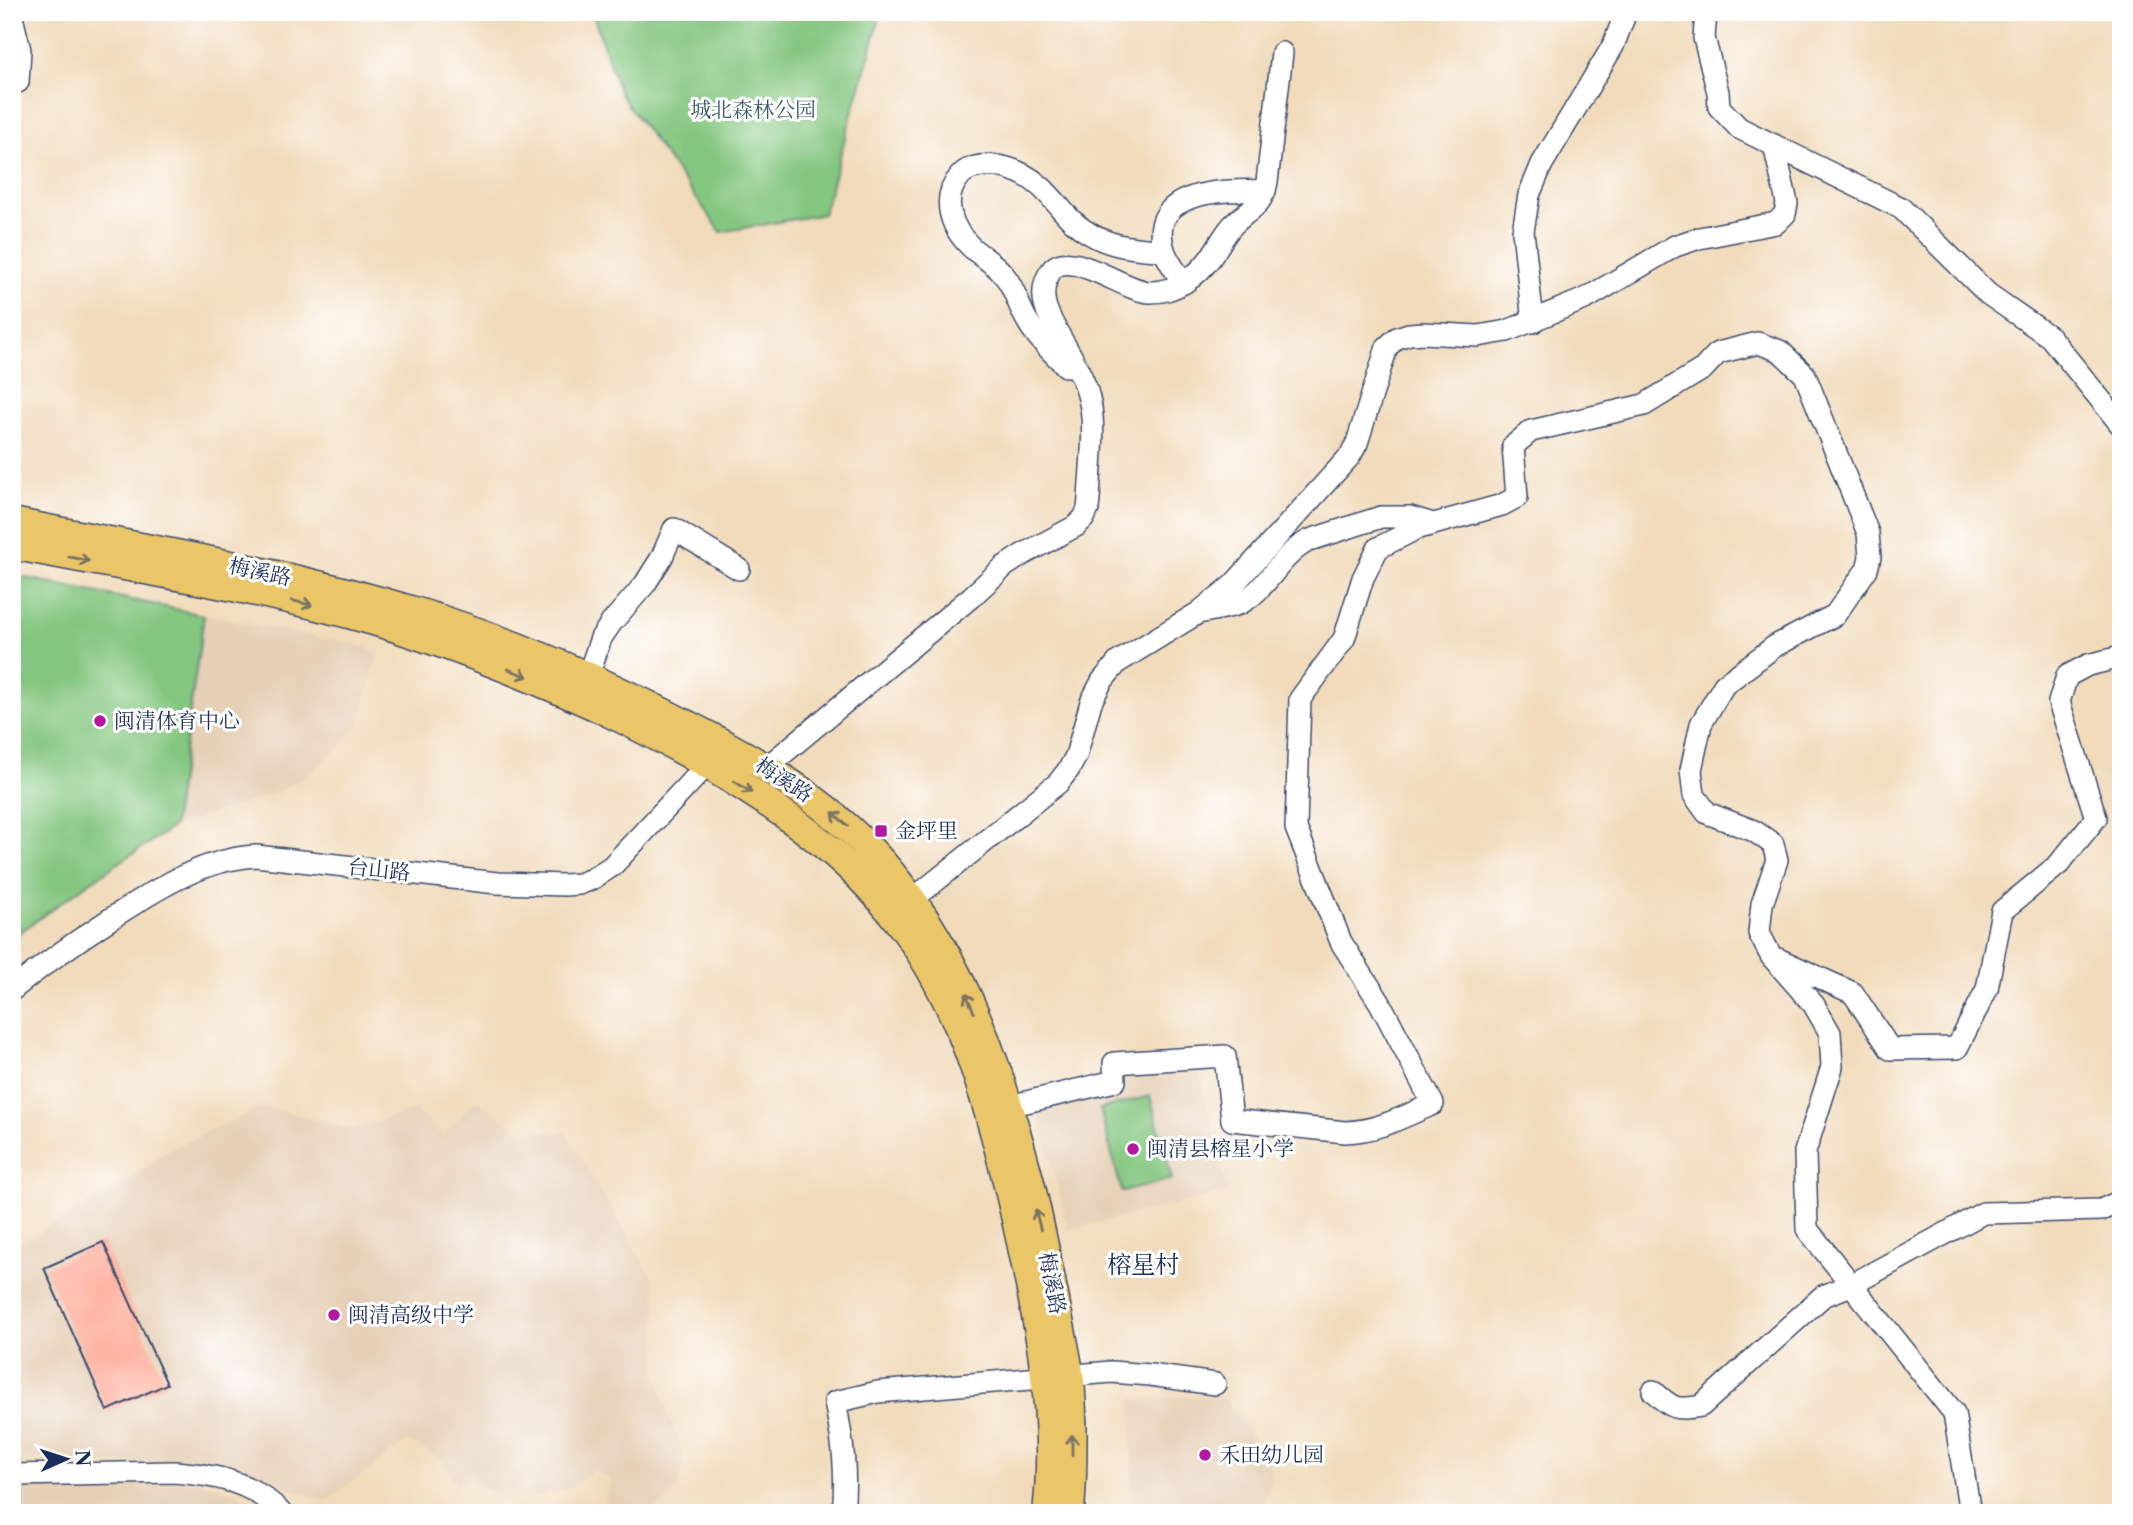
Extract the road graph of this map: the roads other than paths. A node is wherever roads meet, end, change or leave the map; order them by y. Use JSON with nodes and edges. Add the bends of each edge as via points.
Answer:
{"nodes":[{"id":1,"x":1626,"y":12,"type":"edge"},
{"id":2,"x":1706,"y":12,"type":"edge"},
{"id":3,"x":12,"y":17,"type":"edge"},
{"id":4,"x":1282,"y":53,"type":"dead end"},
{"id":5,"x":18,"y":82,"type":"dead end"},
{"id":6,"x":1774,"y":145,"type":"junction"},
{"id":7,"x":1265,"y":191,"type":"junction"},
{"id":8,"x":1164,"y":250,"type":"junction"},
{"id":9,"x":1184,"y":283,"type":"junction"},
{"id":10,"x":1533,"y":322,"type":"junction"},
{"id":11,"x":1084,"y":386,"type":"junction"},
{"id":12,"x":2121,"y":425,"type":"edge"},
{"id":13,"x":12,"y":523,"type":"edge"},
{"id":14,"x":1433,"y":524,"type":"junction"},
{"id":15,"x":12,"y":545,"type":"edge"},
{"id":16,"x":739,"y":569,"type":"dead end"},
{"id":17,"x":1198,"y":613,"type":"junction"},
{"id":18,"x":2121,"y":657,"type":"edge"},
{"id":19,"x":588,"y":676,"type":"junction"},
{"id":20,"x":726,"y":744,"type":"junction"},
{"id":21,"x":707,"y":765,"type":"junction"},
{"id":22,"x":767,"y":767,"type":"junction"},
{"id":23,"x":912,"y":900,"type":"junction"},
{"id":24,"x":1771,"y":956,"type":"junction"},
{"id":25,"x":12,"y":990,"type":"edge"},
{"id":26,"x":1009,"y":1105,"type":"junction"},
{"id":27,"x":2121,"y":1201,"type":"edge"},
{"id":28,"x":1851,"y":1285,"type":"junction"},
{"id":29,"x":1057,"y":1377,"type":"junction"},
{"id":30,"x":1215,"y":1384,"type":"dead end"},
{"id":31,"x":1653,"y":1391,"type":"dead end"},
{"id":32,"x":12,"y":1475,"type":"edge"},
{"id":33,"x":281,"y":1513,"type":"edge"},
{"id":34,"x":843,"y":1513,"type":"edge"},
{"id":35,"x":1047,"y":1513,"type":"edge"},
{"id":36,"x":1070,"y":1513,"type":"edge"},
{"id":37,"x":1970,"y":1513,"type":"edge"}],
"edges":[{"from":1,"to":10,"type":"street","via":[[1613,46],[1542,164],[1529,195],[1523,231]]},
{"from":2,"to":6,"type":"street","via":[[1704,38],[1719,107],[1739,128]]},
{"from":3,"to":5,"type":"street","via":[[20,50]]},
{"from":4,"to":7,"type":"street"},
{"from":6,"to":10,"type":"street","via":[[1787,203],[1785,214],[1776,223],[1675,246],[1587,298]]},
{"from":6,"to":12,"type":"street","via":[[1900,208],[1988,295],[2050,337]]},
{"from":7,"to":8,"type":"street","via":[[1197,195],[1174,205],[1164,222]]},
{"from":7,"to":9,"type":"street","via":[[1256,208],[1231,227],[1209,260]]},
{"from":8,"to":9,"type":"street"},
{"from":8,"to":11,"type":"street","via":[[1125,248],[1096,237],[1032,178],[1008,168],[973,168],[962,173],[954,185],[949,210],[960,233],[1007,279],[1029,324]]},
{"from":9,"to":11,"type":"street","via":[[1149,292],[1078,263],[1052,270],[1044,289],[1047,312]]},
{"from":10,"to":17,"type":"street","via":[[1478,336],[1424,332],[1397,338],[1387,347],[1350,456],[1233,585]]},
{"from":11,"to":22,"type":"street","via":[[1092,413],[1089,499],[1084,518],[1005,566]]},
{"from":13,"to":19,"type":"main road","name":"梅溪路","via":[[293,578],[415,611],[530,650]]},
{"from":14,"to":17,"type":"street","via":[[1410,517],[1381,517],[1310,540],[1288,555],[1241,603]]},
{"from":14,"to":24,"type":"street","via":[[1517,497],[1513,446],[1531,431],[1644,405],[1703,369],[1718,353],[1758,343],[1780,351],[1805,375],[1868,533],[1867,569],[1835,615],[1775,646],[1724,685],[1701,724],[1691,770],[1694,795],[1707,813],[1754,831],[1773,844],[1777,860],[1762,904],[1759,933]]},
{"from":14,"to":26,"type":"street","via":[[1378,548],[1363,578],[1344,639],[1300,699],[1296,828],[1341,942],[1380,1003],[1433,1104],[1359,1132],[1232,1120],[1225,1056],[1114,1063],[1115,1081]]},
{"from":15,"to":21,"type":"main road","name":"梅溪路","one_way":true,"via":[[300,603],[412,633],[606,710]]},
{"from":16,"to":19,"type":"street","via":[[674,529],[645,584],[601,638]]},
{"from":17,"to":23,"type":"street","via":[[1118,662],[1091,702],[1076,756],[1058,783]]},
{"from":18,"to":24,"type":"street","via":[[2088,664],[2067,677],[2059,702],[2096,818],[2059,864],[2002,911],[1987,989],[1957,1048],[1890,1049],[1853,992]]},
{"from":19,"to":20,"type":"main road","name":"梅溪路"},
{"from":20,"to":21,"type":"street","name":"台山路"},
{"from":20,"to":22,"type":"main road","name":"梅溪路"},
{"from":21,"to":25,"type":"street","name":"台山路","via":[[612,866],[579,884],[497,884],[240,857],[206,866],[161,887]]},
{"from":21,"to":29,"type":"main road","name":"梅溪路","one_way":true,"via":[[796,823],[862,880],[899,922],[946,999],[985,1101]]},
{"from":23,"to":22,"type":"main road","name":"梅溪路","one_way":true,"via":[[839,818]]},
{"from":26,"to":23,"type":"main road","name":"梅溪路","one_way":true,"via":[[960,980]]},
{"from":24,"to":28,"type":"street","via":[[1814,1005],[1830,1033],[1832,1067],[1805,1152],[1807,1229]]},
{"from":29,"to":26,"type":"main road","name":"梅溪路","one_way":true,"via":[[1042,1234]]},
{"from":27,"to":28,"type":"street","via":[[2101,1210],[1983,1213]]},
{"from":28,"to":31,"type":"street","via":[[1823,1296],[1701,1406],[1682,1410]]},
{"from":28,"to":37,"type":"street","via":[[1954,1413]]},
{"from":29,"to":30,"type":"street","via":[[1129,1373]]},
{"from":29,"to":34,"type":"street","via":[[878,1392],[835,1402],[845,1464]]},
{"from":29,"to":35,"type":"main road","name":"梅溪路"},
{"from":36,"to":29,"type":"main road","name":"梅溪路","one_way":true,"via":[[1072,1436]]},
{"from":32,"to":33,"type":"street","via":[[201,1474],[242,1485]]}]}
